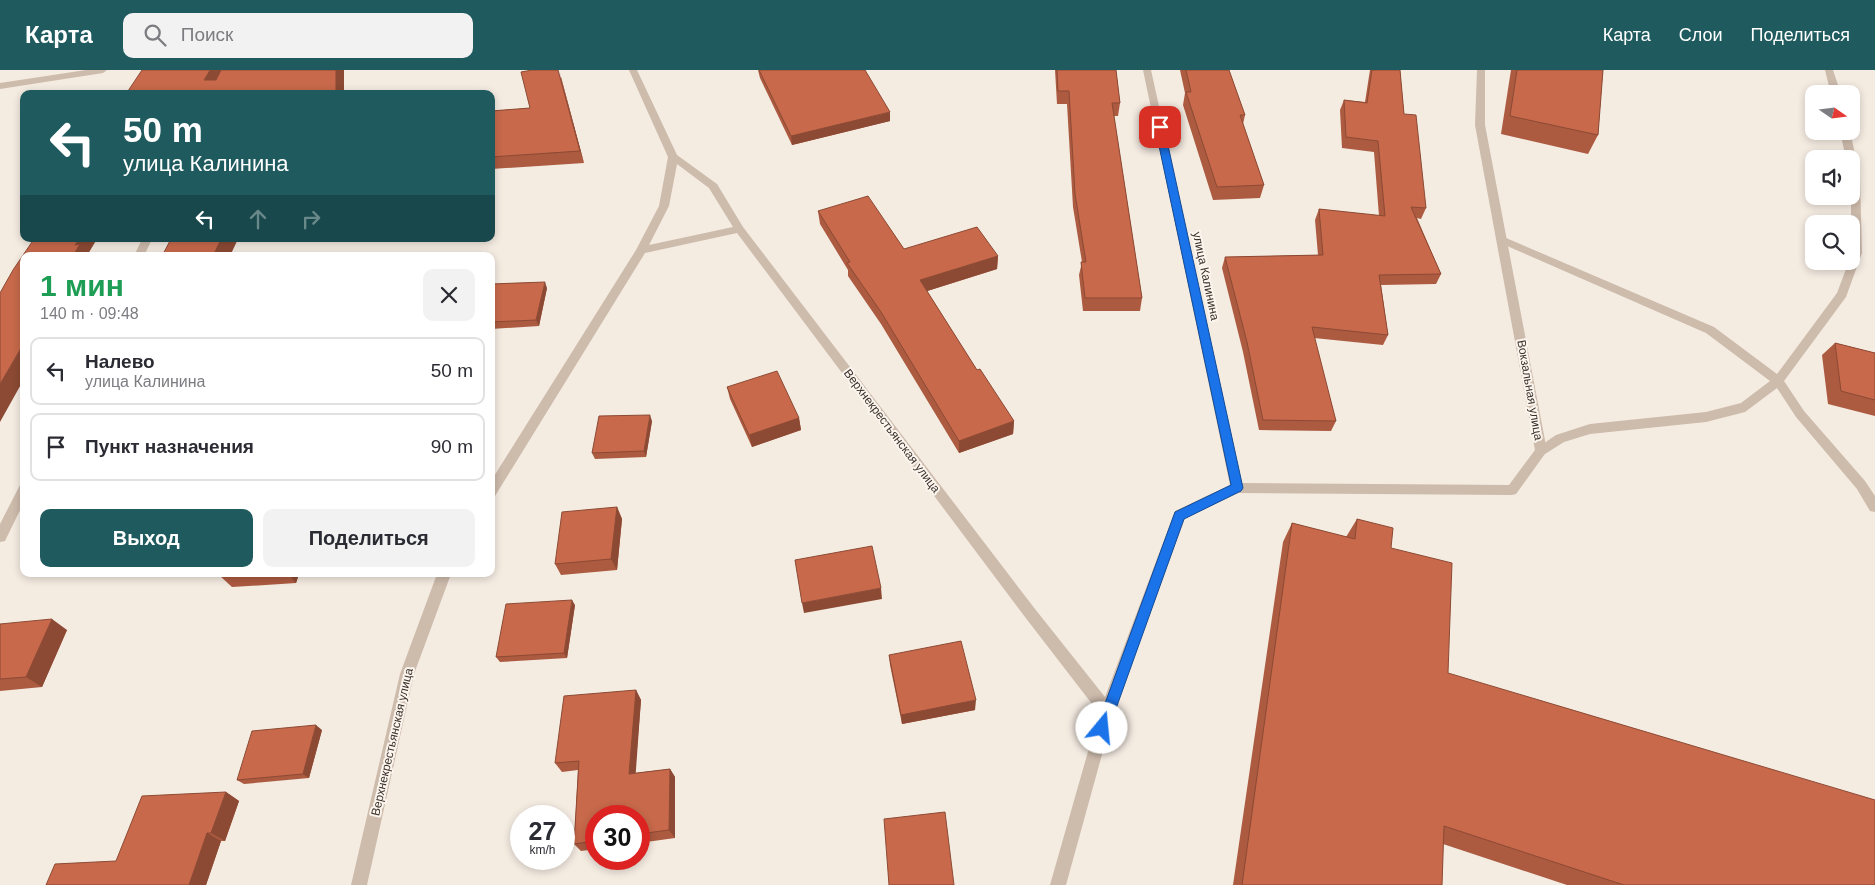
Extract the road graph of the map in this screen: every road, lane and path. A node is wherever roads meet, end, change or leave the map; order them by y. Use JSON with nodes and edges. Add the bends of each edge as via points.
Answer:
{"nodes":[{"id":1,"x":103,"y":70,"type":"edge"},
{"id":2,"x":633,"y":70,"type":"edge"},
{"id":3,"x":1147,"y":70,"type":"edge"},
{"id":4,"x":1481,"y":70,"type":"edge"},
{"id":5,"x":1829,"y":70,"type":"edge"},
{"id":6,"x":1833,"y":85,"type":"edge"},
{"id":7,"x":0,"y":86,"type":"edge"},
{"id":8,"x":674,"y":156,"type":"junction"},
{"id":9,"x":1856,"y":205,"type":"edge"},
{"id":10,"x":739,"y":229,"type":"junction"},
{"id":11,"x":1502,"y":240,"type":"junction"},
{"id":12,"x":642,"y":250,"type":"junction"},
{"id":13,"x":1778,"y":381,"type":"junction"},
{"id":14,"x":1541,"y":451,"type":"junction"},
{"id":15,"x":495,"y":486,"type":"edge"},
{"id":16,"x":1237,"y":488,"type":"junction"},
{"id":17,"x":20,"y":497,"type":"edge"},
{"id":18,"x":1875,"y":508,"type":"edge"},
{"id":19,"x":0,"y":537,"type":"edge"},
{"id":20,"x":443,"y":577,"type":"edge"},
{"id":21,"x":1107,"y":711,"type":"junction"},
{"id":22,"x":359,"y":885,"type":"edge"},
{"id":23,"x":1058,"y":885,"type":"edge"}],
"edges":[{"from":1,"to":7,"type":"street"},
{"from":2,"to":8,"type":"street","name":"Верхнекрестьянская улица"},
{"from":3,"to":16,"type":"street","name":"улица Калинина"},
{"from":4,"to":11,"type":"street","name":"Вокзальная улица","via":[[1480,125]]},
{"from":5,"to":6,"type":"street"},
{"from":8,"to":10,"type":"street","name":"Верхнекрестьянская улица","via":[[713,186]]},
{"from":8,"to":12,"type":"street","via":[[664,206]]},
{"from":9,"to":13,"type":"street","via":[[1857,253],[1842,294]]},
{"from":10,"to":12,"type":"street"},
{"from":10,"to":21,"type":"street","name":"Верхнекрестьянская улица"},
{"from":11,"to":13,"type":"street","via":[[1710,330]]},
{"from":11,"to":14,"type":"street","name":"Вокзальная улица"},
{"from":12,"to":15,"type":"street"},
{"from":13,"to":14,"type":"street","via":[[1745,407],[1706,417],[1590,429],[1560,438]]},
{"from":13,"to":18,"type":"street","via":[[1800,414],[1860,484]]},
{"from":14,"to":16,"type":"street","name":"Вокзальная улица","via":[[1512,490]]},
{"from":16,"to":21,"type":"street","via":[[1180,515]]},
{"from":17,"to":19,"type":"street"},
{"from":20,"to":22,"type":"street","name":"Верхнекрестьянская улица","via":[[407,674]]},
{"from":21,"to":23,"type":"street"}]}
